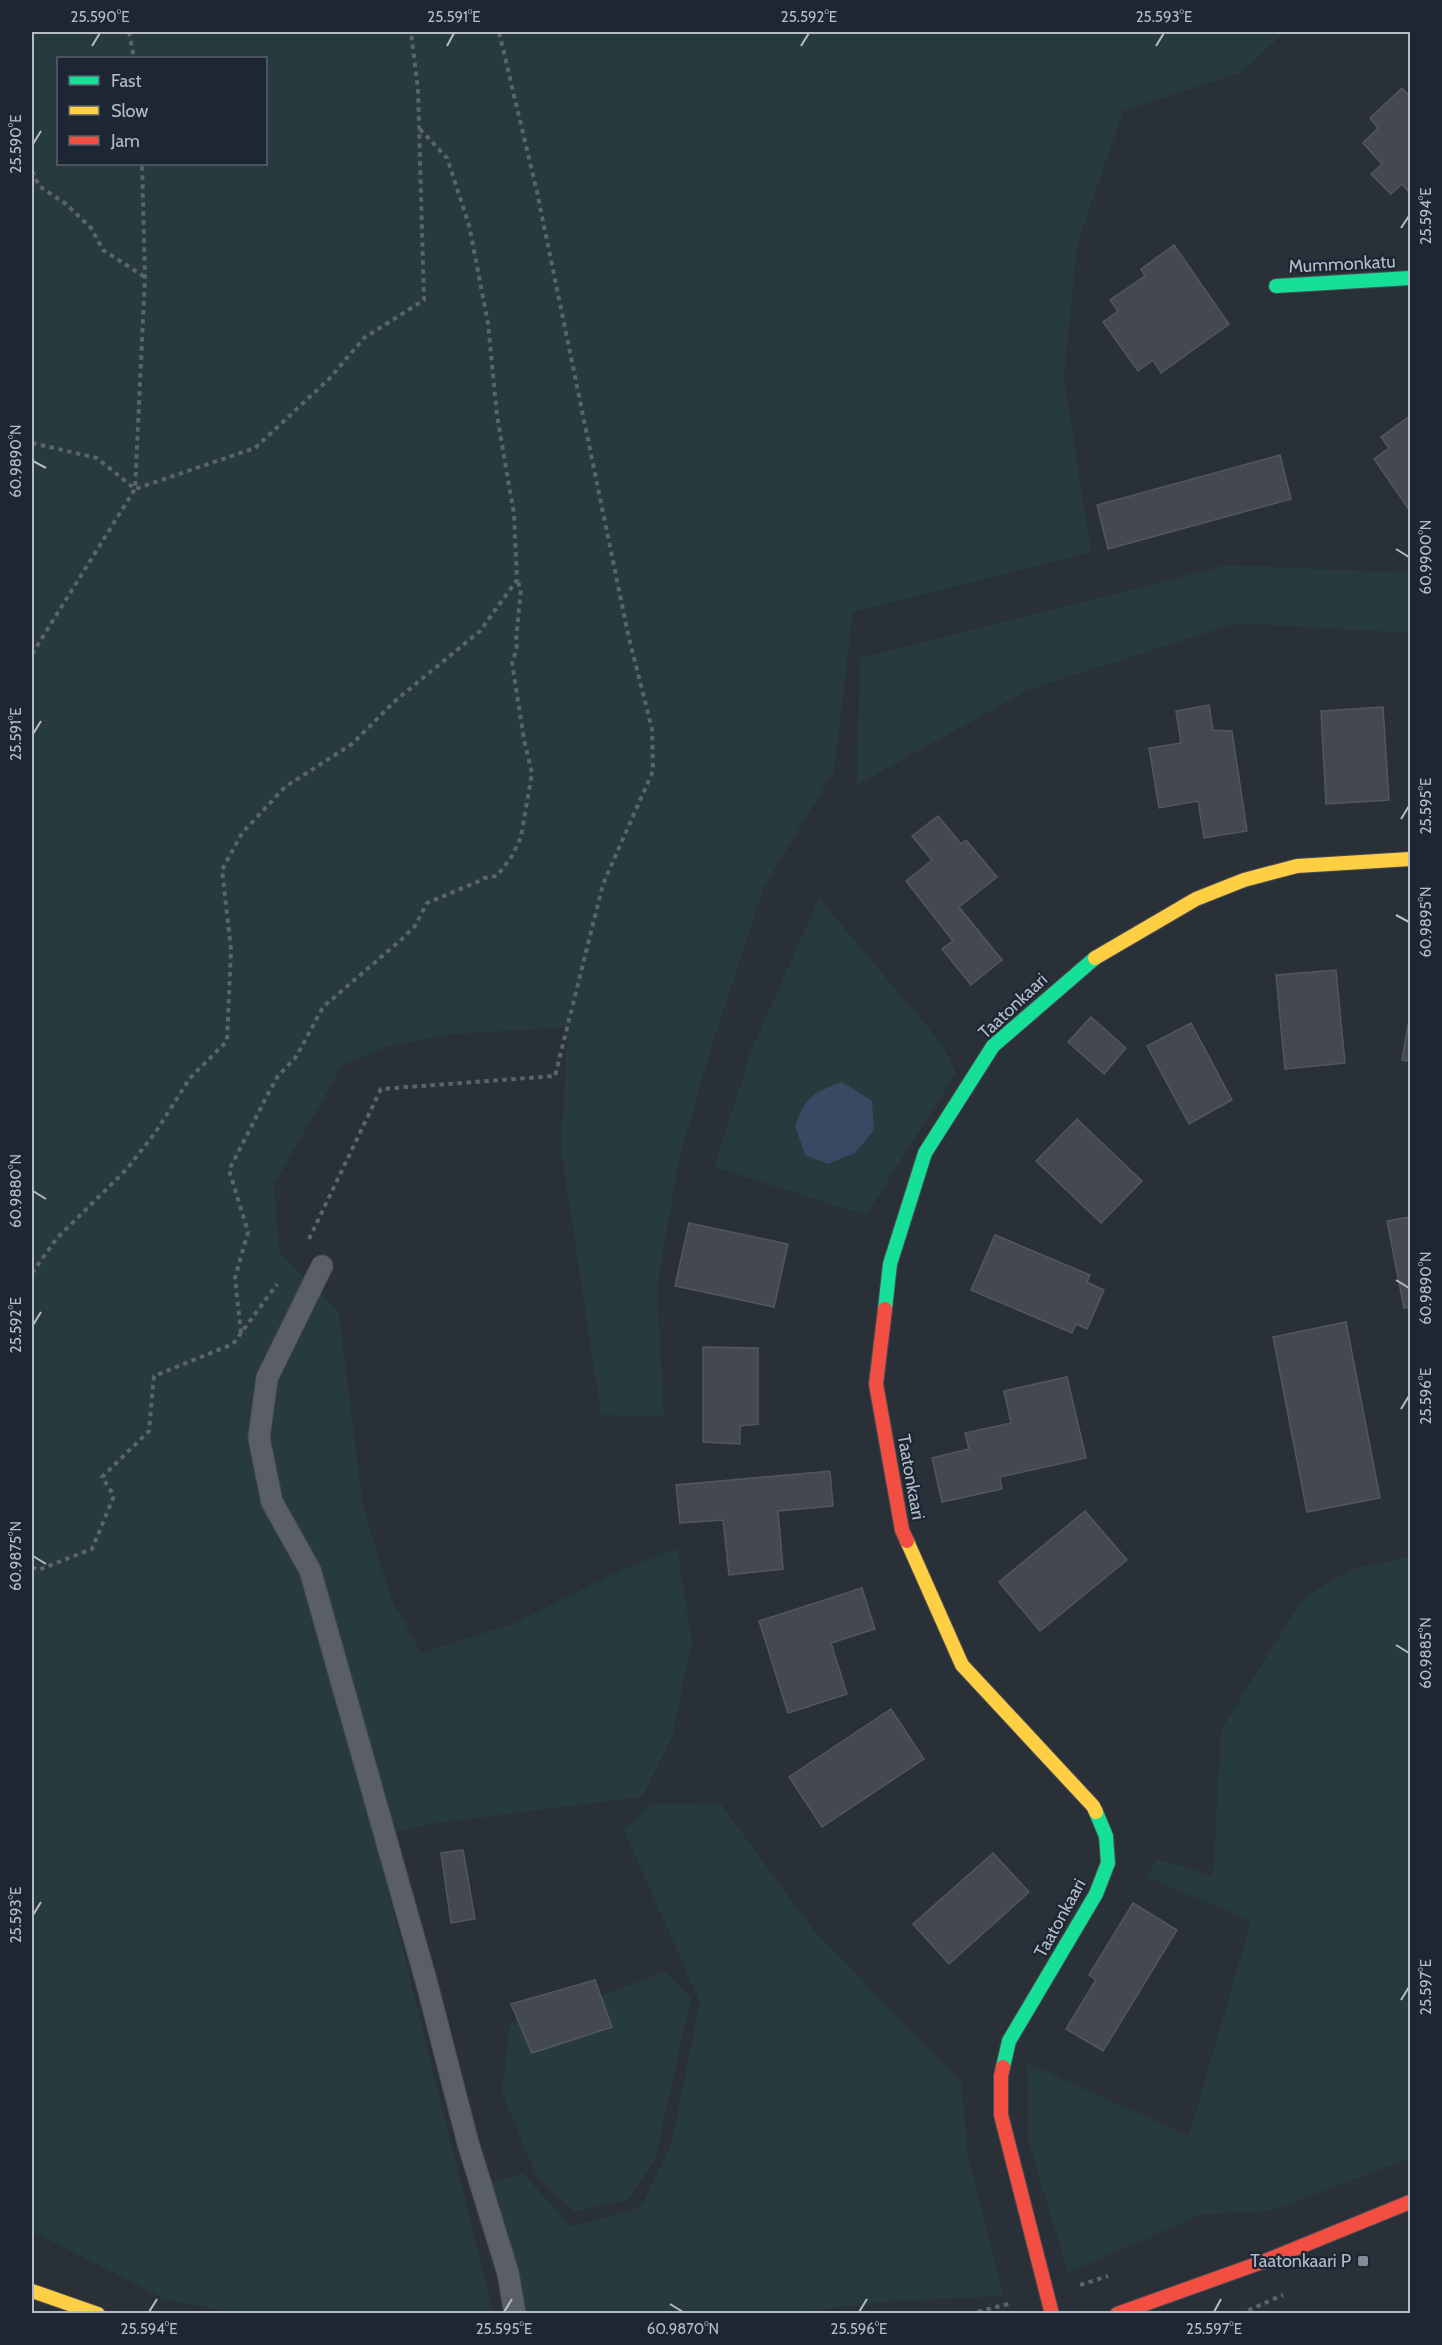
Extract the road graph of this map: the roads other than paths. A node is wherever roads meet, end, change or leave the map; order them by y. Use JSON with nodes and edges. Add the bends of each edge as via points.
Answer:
{"nodes":[{"id":1,"x":1410,"y":278,"type":"edge"},
{"id":2,"x":1276,"y":286,"type":"dead end"},
{"id":3,"x":1410,"y":860,"type":"edge"},
{"id":4,"x":322,"y":1266,"type":"dead end"},
{"id":5,"x":1410,"y":2202,"type":"edge"},
{"id":6,"x":32,"y":2291,"type":"edge"},
{"id":7,"x":98,"y":2313,"type":"edge"},
{"id":8,"x":515,"y":2313,"type":"edge"},
{"id":9,"x":1052,"y":2313,"type":"edge"},
{"id":10,"x":1117,"y":2313,"type":"edge"}],
"edges":[{"from":1,"to":2,"type":"street","name":"Mummonkatu"},
{"from":3,"to":9,"type":"street","name":"Taatonkaari","via":[[1297,866],[1244,880],[1196,899],[1089,961],[993,1046],[925,1153],[890,1264],[876,1384],[902,1530],[962,1665],[1093,1806],[1106,1836],[1108,1863],[1096,1894],[1010,2041],[1000,2076],[1001,2115]]},
{"from":4,"to":8,"type":"lane","via":[[267,1378],[259,1438],[272,1502],[310,1570],[427,1983],[468,2143],[508,2273]]},
{"from":5,"to":10,"type":"street","via":[[1299,2248]]},
{"from":6,"to":7,"type":"street"}]}
